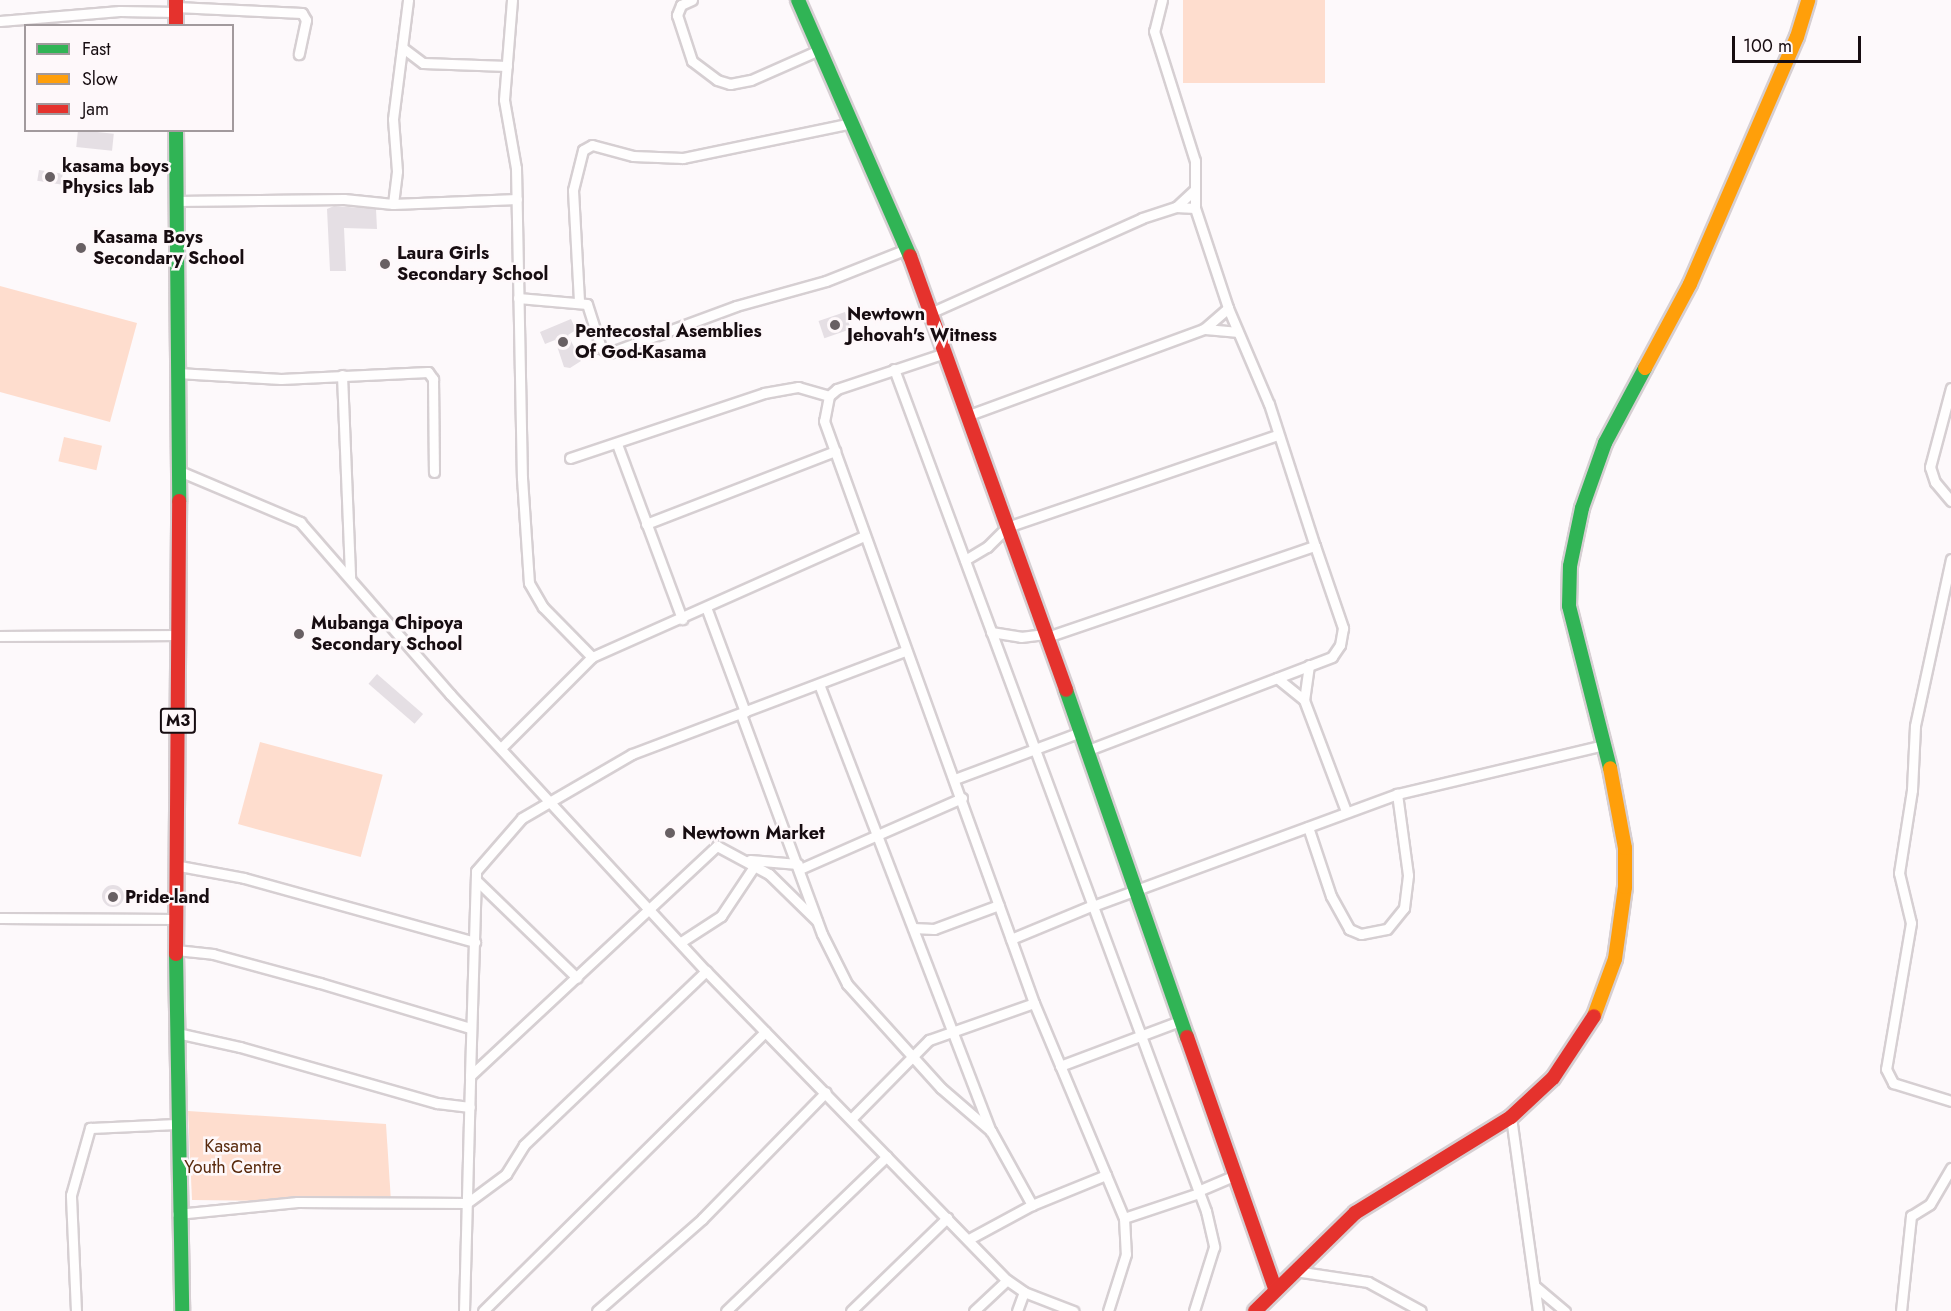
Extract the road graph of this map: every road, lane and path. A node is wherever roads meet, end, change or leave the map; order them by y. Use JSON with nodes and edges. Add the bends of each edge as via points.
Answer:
{"nodes":[{"id":1,"x":408,"y":0,"type":"edge"},
{"id":2,"x":512,"y":0,"type":"edge"},
{"id":3,"x":692,"y":0,"type":"edge"},
{"id":4,"x":798,"y":0,"type":"edge"},
{"id":5,"x":1162,"y":0,"type":"edge"},
{"id":6,"x":1808,"y":0,"type":"edge"},
{"id":7,"x":176,"y":11,"type":"edge"},
{"id":8,"x":0,"y":21,"type":"edge"},
{"id":9,"x":403,"y":48,"type":"junction"},
{"id":10,"x":819,"y":50,"type":"junction"},
{"id":11,"x":299,"y":54,"type":"dead end"},
{"id":12,"x":507,"y":66,"type":"junction"},
{"id":13,"x":852,"y":123,"type":"junction"},
{"id":14,"x":176,"y":132,"type":"edge"},
{"id":15,"x":1194,"y":190,"type":"junction"},
{"id":16,"x":517,"y":199,"type":"junction"},
{"id":17,"x":176,"y":201,"type":"junction"},
{"id":18,"x":393,"y":204,"type":"junction"},
{"id":19,"x":1176,"y":207,"type":"junction"},
{"id":20,"x":1195,"y":208,"type":"junction"},
{"id":21,"x":907,"y":249,"type":"junction"},
{"id":22,"x":518,"y":298,"type":"junction"},
{"id":23,"x":579,"y":302,"type":"junction"},
{"id":24,"x":1228,"y":308,"type":"junction"},
{"id":25,"x":930,"y":313,"type":"junction"},
{"id":26,"x":1204,"y":329,"type":"junction"},
{"id":27,"x":1237,"y":332,"type":"junction"},
{"id":28,"x":945,"y":353,"type":"junction"},
{"id":29,"x":894,"y":369,"type":"junction"},
{"id":30,"x":177,"y":373,"type":"junction"},
{"id":31,"x":342,"y":375,"type":"junction"},
{"id":32,"x":1951,"y":388,"type":"edge"},
{"id":33,"x":829,"y":396,"type":"junction"},
{"id":34,"x":969,"y":415,"type":"junction"},
{"id":35,"x":1278,"y":435,"type":"junction"},
{"id":36,"x":617,"y":444,"type":"junction"},
{"id":37,"x":835,"y":451,"type":"junction"},
{"id":38,"x":570,"y":458,"type":"dead end"},
{"id":39,"x":177,"y":470,"type":"junction"},
{"id":40,"x":434,"y":472,"type":"dead end"},
{"id":41,"x":1951,"y":501,"type":"edge"},
{"id":42,"x":646,"y":524,"type":"junction"},
{"id":43,"x":1007,"y":527,"type":"junction"},
{"id":44,"x":864,"y":536,"type":"junction"},
{"id":45,"x":1315,"y":546,"type":"junction"},
{"id":46,"x":1951,"y":559,"type":"edge"},
{"id":47,"x":964,"y":560,"type":"junction"},
{"id":48,"x":350,"y":578,"type":"junction"},
{"id":49,"x":706,"y":607,"type":"junction"},
{"id":50,"x":682,"y":619,"type":"junction"},
{"id":51,"x":991,"y":632,"type":"junction"},
{"id":52,"x":180,"y":635,"type":"junction"},
{"id":53,"x":0,"y":636,"type":"edge"},
{"id":54,"x":1046,"y":636,"type":"junction"},
{"id":55,"x":905,"y":651,"type":"junction"},
{"id":56,"x":592,"y":657,"type":"junction"},
{"id":57,"x":1309,"y":665,"type":"junction"},
{"id":58,"x":1277,"y":678,"type":"junction"},
{"id":59,"x":819,"y":684,"type":"junction"},
{"id":60,"x":1304,"y":700,"type":"junction"},
{"id":61,"x":743,"y":713,"type":"junction"},
{"id":62,"x":1078,"y":732,"type":"junction"},
{"id":63,"x":1604,"y":745,"type":"junction"},
{"id":64,"x":501,"y":748,"type":"junction"},
{"id":65,"x":1034,"y":751,"type":"junction"},
{"id":66,"x":1086,"y":751,"type":"junction"},
{"id":67,"x":955,"y":779,"type":"junction"},
{"id":68,"x":1397,"y":794,"type":"junction"},
{"id":69,"x":962,"y":798,"type":"junction"},
{"id":70,"x":552,"y":802,"type":"junction"},
{"id":71,"x":1346,"y":811,"type":"junction"},
{"id":72,"x":1308,"y":827,"type":"junction"},
{"id":73,"x":878,"y":837,"type":"junction"},
{"id":74,"x":751,"y":862,"type":"junction"},
{"id":75,"x":174,"y":865,"type":"junction"},
{"id":76,"x":799,"y":866,"type":"junction"},
{"id":77,"x":477,"y":881,"type":"junction"},
{"id":78,"x":1136,"y":892,"type":"junction"},
{"id":79,"x":999,"y":905,"type":"junction"},
{"id":80,"x":1093,"y":906,"type":"junction"},
{"id":81,"x":648,"y":908,"type":"junction"},
{"id":82,"x":0,"y":918,"type":"edge"},
{"id":83,"x":176,"y":919,"type":"junction"},
{"id":84,"x":817,"y":921,"type":"junction"},
{"id":85,"x":913,"y":928,"type":"junction"},
{"id":86,"x":1011,"y":939,"type":"junction"},
{"id":87,"x":476,"y":942,"type":"junction"},
{"id":88,"x":681,"y":942,"type":"junction"},
{"id":89,"x":176,"y":950,"type":"junction"},
{"id":90,"x":706,"y":971,"type":"junction"},
{"id":91,"x":576,"y":978,"type":"junction"},
{"id":92,"x":1034,"y":1003,"type":"junction"},
{"id":93,"x":1180,"y":1021,"type":"junction"},
{"id":94,"x":470,"y":1028,"type":"junction"},
{"id":95,"x":765,"y":1032,"type":"junction"},
{"id":96,"x":177,"y":1033,"type":"junction"},
{"id":97,"x":954,"y":1034,"type":"junction"},
{"id":98,"x":1140,"y":1035,"type":"junction"},
{"id":99,"x":912,"y":1056,"type":"junction"},
{"id":100,"x":1060,"y":1066,"type":"junction"},
{"id":101,"x":470,"y":1076,"type":"junction"},
{"id":102,"x":826,"y":1092,"type":"junction"},
{"id":103,"x":1951,"y":1101,"type":"edge"},
{"id":104,"x":470,"y":1107,"type":"junction"},
{"id":105,"x":1511,"y":1117,"type":"junction"},
{"id":106,"x":852,"y":1118,"type":"junction"},
{"id":107,"x":177,"y":1124,"type":"junction"},
{"id":108,"x":991,"y":1131,"type":"junction"},
{"id":109,"x":887,"y":1156,"type":"junction"},
{"id":110,"x":1951,"y":1168,"type":"edge"},
{"id":111,"x":1106,"y":1175,"type":"junction"},
{"id":112,"x":1234,"y":1176,"type":"junction"},
{"id":113,"x":1198,"y":1192,"type":"junction"},
{"id":114,"x":467,"y":1203,"type":"junction"},
{"id":115,"x":1032,"y":1205,"type":"junction"},
{"id":116,"x":177,"y":1214,"type":"junction"},
{"id":117,"x":947,"y":1218,"type":"junction"},
{"id":118,"x":1124,"y":1218,"type":"junction"},
{"id":119,"x":969,"y":1239,"type":"junction"},
{"id":120,"x":1293,"y":1271,"type":"junction"},
{"id":121,"x":1007,"y":1280,"type":"junction"},
{"id":122,"x":1536,"y":1287,"type":"junction"},
{"id":123,"x":1275,"y":1288,"type":"junction"},
{"id":124,"x":1024,"y":1292,"type":"junction"},
{"id":125,"x":76,"y":1311,"type":"edge"},
{"id":126,"x":182,"y":1311,"type":"edge"},
{"id":127,"x":464,"y":1311,"type":"edge"},
{"id":128,"x":483,"y":1311,"type":"edge"},
{"id":129,"x":597,"y":1311,"type":"edge"},
{"id":130,"x":726,"y":1311,"type":"edge"},
{"id":131,"x":851,"y":1311,"type":"edge"},
{"id":132,"x":974,"y":1311,"type":"edge"},
{"id":133,"x":1017,"y":1311,"type":"edge"},
{"id":134,"x":1073,"y":1311,"type":"edge"},
{"id":135,"x":1108,"y":1311,"type":"edge"},
{"id":136,"x":1194,"y":1311,"type":"edge"},
{"id":137,"x":1255,"y":1311,"type":"edge"},
{"id":138,"x":1421,"y":1311,"type":"edge"},
{"id":139,"x":1538,"y":1311,"type":"edge"},
{"id":140,"x":1565,"y":1311,"type":"edge"},
{"id":141,"x":1901,"y":1311,"type":"edge"}],
"edges":[{"from":1,"to":9,"type":"street"},
{"from":2,"to":12,"type":"street"},
{"from":3,"to":10,"type":"street","via":[[681,5],[677,15],[692,61],[717,80],[730,84],[751,80]]},
{"from":4,"to":10,"type":"street"},
{"from":5,"to":15,"type":"street","via":[[1154,31],[1190,139]]},
{"from":6,"to":63,"type":"street","via":[[1797,37],[1690,284],[1605,443],[1582,508],[1570,566],[1569,606]]},
{"from":7,"to":8,"type":"street","via":[[120,11]]},
{"from":7,"to":11,"type":"street","via":[[302,13],[306,20]]},
{"from":9,"to":12,"type":"street","via":[[423,63]]},
{"from":9,"to":18,"type":"street","via":[[393,119],[397,171]]},
{"from":10,"to":13,"type":"street"},
{"from":12,"to":16,"type":"street","via":[[504,100]]},
{"from":13,"to":21,"type":"street"},
{"from":13,"to":23,"type":"street","via":[[683,158],[633,156],[592,145],[583,150],[573,190]]},
{"from":14,"to":17,"type":"street","number":"M3"},
{"from":15,"to":19,"type":"street"},
{"from":15,"to":20,"type":"street"},
{"from":16,"to":18,"type":"street"},
{"from":16,"to":22,"type":"street"},
{"from":17,"to":18,"type":"street","via":[[344,200]]},
{"from":17,"to":30,"type":"street","number":"M3"},
{"from":19,"to":20,"type":"street"},
{"from":19,"to":25,"type":"street","via":[[1142,218]]},
{"from":20,"to":24,"type":"street"},
{"from":21,"to":23,"type":"street","via":[[826,281],[736,306],[609,353],[601,348],[591,309]]},
{"from":21,"to":25,"type":"street"},
{"from":22,"to":23,"type":"street"},
{"from":22,"to":56,"type":"street","via":[[529,583],[543,607]]},
{"from":24,"to":26,"type":"street"},
{"from":24,"to":27,"type":"street"},
{"from":25,"to":28,"type":"street"},
{"from":26,"to":27,"type":"street"},
{"from":26,"to":34,"type":"street"},
{"from":27,"to":35,"type":"street"},
{"from":28,"to":29,"type":"street"},
{"from":28,"to":34,"type":"street"},
{"from":29,"to":33,"type":"street","via":[[837,389]]},
{"from":29,"to":47,"type":"street"},
{"from":30,"to":31,"type":"street","via":[[281,379]]},
{"from":30,"to":39,"type":"street","number":"M3"},
{"from":31,"to":40,"type":"street","via":[[428,372],[433,379]]},
{"from":31,"to":48,"type":"street"},
{"from":32,"to":41,"type":"street","via":[[1930,467],[1935,483]]},
{"from":33,"to":36,"type":"street","via":[[798,387],[764,393]]},
{"from":33,"to":37,"type":"street","via":[[824,421]]},
{"from":34,"to":43,"type":"street"},
{"from":35,"to":43,"type":"street"},
{"from":35,"to":45,"type":"street"},
{"from":36,"to":38,"type":"street"},
{"from":36,"to":42,"type":"street"},
{"from":37,"to":42,"type":"street"},
{"from":37,"to":44,"type":"street"},
{"from":39,"to":48,"type":"street","via":[[300,522]]},
{"from":39,"to":52,"type":"street","number":"M3"},
{"from":42,"to":50,"type":"street"},
{"from":43,"to":47,"type":"street","via":[[987,547]]},
{"from":43,"to":54,"type":"street"},
{"from":44,"to":49,"type":"street"},
{"from":44,"to":55,"type":"street"},
{"from":45,"to":54,"type":"street"},
{"from":45,"to":57,"type":"street","via":[[1343,634],[1332,657]]},
{"from":46,"to":103,"type":"street","via":[[1915,726],[1912,790],[1899,873],[1911,923],[1886,1069],[1893,1083]]},
{"from":47,"to":51,"type":"street"},
{"from":48,"to":64,"type":"street"},
{"from":49,"to":50,"type":"street"},
{"from":49,"to":61,"type":"street"},
{"from":50,"to":56,"type":"street"},
{"from":51,"to":54,"type":"street"},
{"from":51,"to":65,"type":"street"},
{"from":52,"to":53,"type":"street"},
{"from":52,"to":75,"type":"street","number":"M3"},
{"from":54,"to":62,"type":"street"},
{"from":55,"to":59,"type":"street"},
{"from":55,"to":67,"type":"street"},
{"from":56,"to":64,"type":"street"},
{"from":57,"to":58,"type":"street"},
{"from":57,"to":60,"type":"street"},
{"from":58,"to":60,"type":"street"},
{"from":58,"to":66,"type":"street"},
{"from":59,"to":61,"type":"street"},
{"from":59,"to":73,"type":"street"},
{"from":60,"to":71,"type":"street"},
{"from":61,"to":70,"type":"street","via":[[632,754]]},
{"from":61,"to":76,"type":"street"},
{"from":62,"to":65,"type":"street"},
{"from":62,"to":66,"type":"street"},
{"from":63,"to":68,"type":"street"},
{"from":63,"to":105,"type":"street","via":[[1625,848],[1615,959],[1591,1025],[1553,1078]]},
{"from":64,"to":70,"type":"street"},
{"from":65,"to":67,"type":"street"},
{"from":65,"to":80,"type":"street"},
{"from":66,"to":78,"type":"street"},
{"from":67,"to":69,"type":"street"},
{"from":68,"to":71,"type":"street"},
{"from":68,"to":72,"type":"street","via":[[1408,874],[1404,908],[1387,929],[1360,934],[1349,929],[1331,896]]},
{"from":69,"to":73,"type":"street"},
{"from":69,"to":79,"type":"street"},
{"from":70,"to":77,"type":"street","via":[[522,818],[481,861]]},
{"from":70,"to":81,"type":"street"},
{"from":71,"to":72,"type":"street"},
{"from":72,"to":78,"type":"street"},
{"from":73,"to":76,"type":"street"},
{"from":73,"to":85,"type":"street"},
{"from":74,"to":76,"type":"street"},
{"from":74,"to":81,"type":"street","via":[[717,846]]},
{"from":74,"to":84,"type":"street"},
{"from":74,"to":88,"type":"street","via":[[721,916]]},
{"from":75,"to":83,"type":"street","number":"M3"},
{"from":75,"to":87,"type":"street","via":[[244,878]]},
{"from":76,"to":84,"type":"street"},
{"from":77,"to":87,"type":"street"},
{"from":77,"to":91,"type":"street"},
{"from":78,"to":80,"type":"street"},
{"from":78,"to":93,"type":"street"},
{"from":79,"to":85,"type":"street","via":[[934,929]]},
{"from":79,"to":86,"type":"street"},
{"from":80,"to":86,"type":"street"},
{"from":80,"to":98,"type":"street"},
{"from":81,"to":88,"type":"street"},
{"from":81,"to":91,"type":"street"},
{"from":82,"to":83,"type":"street"},
{"from":83,"to":89,"type":"street","number":"M3"},
{"from":84,"to":99,"type":"street","via":[[856,999]]},
{"from":85,"to":97,"type":"street"},
{"from":86,"to":92,"type":"street"},
{"from":87,"to":94,"type":"street"},
{"from":88,"to":90,"type":"street"},
{"from":89,"to":94,"type":"street","via":[[213,954]]},
{"from":89,"to":96,"type":"street","number":"M3"},
{"from":90,"to":95,"type":"street"},
{"from":90,"to":114,"type":"street","via":[[524,1145],[506,1174]]},
{"from":91,"to":101,"type":"street"},
{"from":92,"to":97,"type":"street"},
{"from":92,"to":100,"type":"street"},
{"from":93,"to":98,"type":"street"},
{"from":93,"to":112,"type":"street"},
{"from":94,"to":101,"type":"street"},
{"from":95,"to":102,"type":"street"},
{"from":95,"to":128,"type":"street"},
{"from":96,"to":104,"type":"street","via":[[437,1103]]},
{"from":96,"to":107,"type":"street","number":"M3"},
{"from":97,"to":99,"type":"street","via":[[929,1040]]},
{"from":97,"to":108,"type":"street"},
{"from":98,"to":100,"type":"street"},
{"from":98,"to":113,"type":"street"},
{"from":99,"to":106,"type":"street"},
{"from":99,"to":108,"type":"street","via":[[954,1102]]},
{"from":100,"to":111,"type":"street"},
{"from":101,"to":104,"type":"street"},
{"from":102,"to":106,"type":"street"},
{"from":102,"to":129,"type":"street","via":[[702,1219]]},
{"from":104,"to":114,"type":"street"},
{"from":105,"to":120,"type":"street","via":[[1374,1199]]},
{"from":105,"to":122,"type":"street"},
{"from":106,"to":109,"type":"street"},
{"from":107,"to":116,"type":"street","number":"M3"},
{"from":107,"to":125,"type":"street","via":[[90,1128],[71,1195]]},
{"from":108,"to":115,"type":"street"},
{"from":109,"to":117,"type":"street"},
{"from":109,"to":130,"type":"street"},
{"from":110,"to":141,"type":"street","via":[[1930,1204],[1911,1216]]},
{"from":111,"to":115,"type":"street"},
{"from":111,"to":118,"type":"street"},
{"from":112,"to":113,"type":"street"},
{"from":112,"to":123,"type":"street"},
{"from":113,"to":118,"type":"street"},
{"from":113,"to":136,"type":"street","via":[[1215,1238]]},
{"from":114,"to":116,"type":"street","via":[[297,1202]]},
{"from":114,"to":127,"type":"street"},
{"from":115,"to":119,"type":"street"},
{"from":116,"to":126,"type":"street","number":"M3"},
{"from":117,"to":119,"type":"street"},
{"from":117,"to":131,"type":"street"},
{"from":118,"to":135,"type":"street","via":[[1126,1254]]},
{"from":119,"to":121,"type":"street"},
{"from":120,"to":123,"type":"street"},
{"from":120,"to":138,"type":"street","via":[[1368,1282]]},
{"from":121,"to":124,"type":"street"},
{"from":121,"to":132,"type":"street"},
{"from":122,"to":139,"type":"street"},
{"from":122,"to":140,"type":"street"},
{"from":123,"to":137,"type":"street"},
{"from":124,"to":133,"type":"street"},
{"from":124,"to":134,"type":"street"}]}
